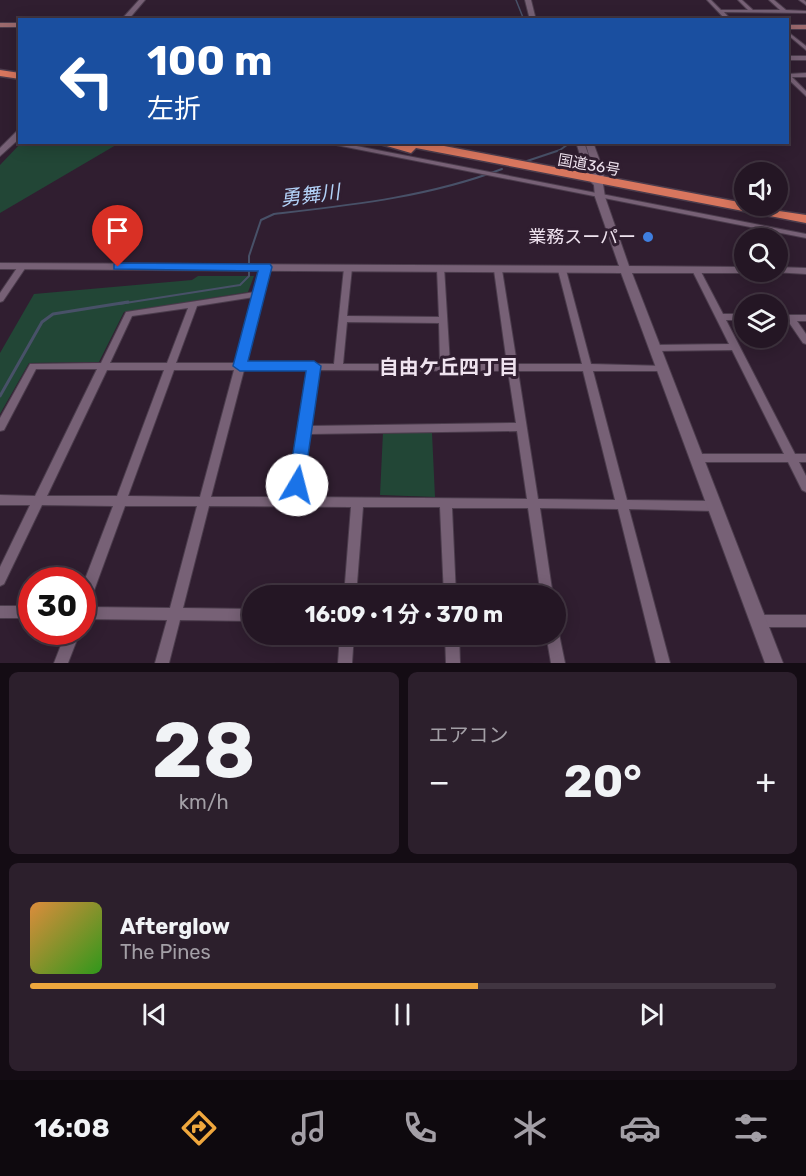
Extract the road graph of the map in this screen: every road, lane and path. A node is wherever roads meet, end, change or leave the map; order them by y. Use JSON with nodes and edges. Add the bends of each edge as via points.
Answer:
{"nodes":[{"id":1,"x":142,"y":0,"type":"edge"},
{"id":2,"x":528,"y":0,"type":"edge"},
{"id":3,"x":709,"y":0,"type":"edge"},
{"id":4,"x":740,"y":0,"type":"edge"},
{"id":5,"x":771,"y":0,"type":"edge"},
{"id":6,"x":801,"y":0,"type":"edge"},
{"id":7,"x":806,"y":4,"type":"edge"},
{"id":8,"x":530,"y":8,"type":"junction"},
{"id":9,"x":721,"y":11,"type":"junction"},
{"id":10,"x":752,"y":12,"type":"junction"},
{"id":11,"x":785,"y":12,"type":"junction"},
{"id":12,"x":806,"y":12,"type":"edge"},
{"id":13,"x":126,"y":18,"type":"edge"},
{"id":14,"x":532,"y":18,"type":"edge"},
{"id":15,"x":538,"y":18,"type":"edge"},
{"id":16,"x":727,"y":18,"type":"edge"},
{"id":17,"x":0,"y":25,"type":"edge"},
{"id":18,"x":18,"y":25,"type":"edge"},
{"id":19,"x":789,"y":27,"type":"edge"},
{"id":20,"x":806,"y":27,"type":"edge"},
{"id":21,"x":789,"y":34,"type":"edge"},
{"id":22,"x":789,"y":42,"type":"edge"},
{"id":23,"x":798,"y":42,"type":"junction"},
{"id":24,"x":806,"y":42,"type":"edge"},
{"id":25,"x":806,"y":49,"type":"edge"},
{"id":26,"x":789,"y":58,"type":"edge"},
{"id":27,"x":806,"y":58,"type":"edge"},
{"id":28,"x":0,"y":68,"type":"edge"},
{"id":29,"x":18,"y":71,"type":"edge"},
{"id":30,"x":0,"y":73,"type":"edge"},
{"id":31,"x":806,"y":75,"type":"edge"},
{"id":32,"x":18,"y":76,"type":"edge"},
{"id":33,"x":789,"y":76,"type":"edge"},
{"id":34,"x":789,"y":77,"type":"edge"},
{"id":35,"x":806,"y":94,"type":"edge"},
{"id":36,"x":18,"y":135,"type":"edge"},
{"id":37,"x":334,"y":144,"type":"edge"},
{"id":38,"x":388,"y":144,"type":"edge"},
{"id":39,"x":411,"y":144,"type":"edge"},
{"id":40,"x":581,"y":144,"type":"edge"},
{"id":41,"x":590,"y":144,"type":"edge"},
{"id":42,"x":0,"y":153,"type":"edge"},
{"id":43,"x":598,"y":184,"type":"junction"},
{"id":44,"x":806,"y":219,"type":"edge"},
{"id":45,"x":806,"y":236,"type":"edge"},
{"id":46,"x":0,"y":267,"type":"edge"},
{"id":47,"x":22,"y":267,"type":"junction"},
{"id":48,"x":262,"y":267,"type":"junction"},
{"id":49,"x":348,"y":268,"type":"junction"},
{"id":50,"x":441,"y":269,"type":"junction"},
{"id":51,"x":625,"y":269,"type":"junction"},
{"id":52,"x":498,"y":270,"type":"junction"},
{"id":53,"x":562,"y":270,"type":"junction"},
{"id":54,"x":696,"y":270,"type":"junction"},
{"id":55,"x":734,"y":270,"type":"edge"},
{"id":56,"x":788,"y":270,"type":"edge"},
{"id":57,"x":806,"y":271,"type":"edge"},
{"id":58,"x":258,"y":294,"type":"junction"},
{"id":59,"x":0,"y":299,"type":"edge"},
{"id":60,"x":193,"y":304,"type":"junction"},
{"id":61,"x":720,"y":317,"type":"junction"},
{"id":62,"x":734,"y":317,"type":"edge"},
{"id":63,"x":791,"y":318,"type":"joint"},
{"id":64,"x":806,"y":318,"type":"edge"},
{"id":65,"x":343,"y":319,"type":"junction"},
{"id":66,"x":443,"y":320,"type":"junction"},
{"id":67,"x":806,"y":341,"type":"edge"},
{"id":68,"x":734,"y":343,"type":"edge"},
{"id":69,"x":734,"y":347,"type":"edge"},
{"id":70,"x":654,"y":348,"type":"junction"},
{"id":71,"x":736,"y":348,"type":"edge"},
{"id":72,"x":171,"y":365,"type":"junction"},
{"id":73,"x":103,"y":366,"type":"junction"},
{"id":74,"x":240,"y":366,"type":"junction"},
{"id":75,"x":314,"y":366,"type":"junction"},
{"id":76,"x":338,"y":366,"type":"junction"},
{"id":77,"x":446,"y":367,"type":"junction"},
{"id":78,"x":511,"y":368,"type":"junction"},
{"id":79,"x":587,"y":368,"type":"junction"},
{"id":80,"x":662,"y":368,"type":"junction"},
{"id":81,"x":0,"y":427,"type":"edge"},
{"id":82,"x":521,"y":427,"type":"junction"},
{"id":83,"x":304,"y":430,"type":"junction"},
{"id":84,"x":696,"y":458,"type":"junction"},
{"id":85,"x":791,"y":458,"type":"junction"},
{"id":86,"x":806,"y":458,"type":"edge"},
{"id":87,"x":806,"y":487,"type":"edge"},
{"id":88,"x":0,"y":500,"type":"edge"},
{"id":89,"x":40,"y":501,"type":"junction"},
{"id":90,"x":532,"y":501,"type":"junction"},
{"id":91,"x":121,"y":502,"type":"junction"},
{"id":92,"x":204,"y":503,"type":"junction"},
{"id":93,"x":294,"y":503,"type":"junction"},
{"id":94,"x":357,"y":504,"type":"junction"},
{"id":95,"x":446,"y":504,"type":"junction"},
{"id":96,"x":622,"y":504,"type":"junction"},
{"id":97,"x":714,"y":506,"type":"junction"},
{"id":98,"x":96,"y":569,"type":"edge"},
{"id":99,"x":0,"y":580,"type":"edge"},
{"id":100,"x":351,"y":585,"type":"edge"},
{"id":101,"x":450,"y":585,"type":"edge"},
{"id":102,"x":545,"y":585,"type":"edge"},
{"id":103,"x":0,"y":612,"type":"edge"},
{"id":104,"x":18,"y":612,"type":"edge"},
{"id":105,"x":96,"y":613,"type":"edge"},
{"id":106,"x":175,"y":613,"type":"junction"},
{"id":107,"x":242,"y":615,"type":"edge"},
{"id":108,"x":758,"y":621,"type":"junction"},
{"id":109,"x":806,"y":621,"type":"edge"},
{"id":110,"x":68,"y":645,"type":"edge"},
{"id":111,"x":347,"y":645,"type":"edge"},
{"id":112,"x":452,"y":645,"type":"edge"},
{"id":113,"x":555,"y":645,"type":"edge"},
{"id":114,"x":61,"y":663,"type":"edge"},
{"id":115,"x":162,"y":663,"type":"edge"},
{"id":116,"x":345,"y":663,"type":"edge"},
{"id":117,"x":453,"y":663,"type":"edge"},
{"id":118,"x":558,"y":663,"type":"edge"},
{"id":119,"x":663,"y":663,"type":"edge"},
{"id":120,"x":774,"y":663,"type":"edge"}],
"edges":[{"from":1,"to":13,"type":"street"},
{"from":2,"to":8,"type":"street"},
{"from":3,"to":9,"type":"street"},
{"from":4,"to":10,"type":"street"},
{"from":5,"to":11,"type":"street"},
{"from":6,"to":7,"type":"street"},
{"from":8,"to":14,"type":"street"},
{"from":8,"to":15,"type":"street"},
{"from":9,"to":10,"type":"street"},
{"from":9,"to":16,"type":"street"},
{"from":10,"to":11,"type":"street"},
{"from":11,"to":12,"type":"street"},
{"from":17,"to":18,"type":"main road"},
{"from":19,"to":20,"type":"main road"},
{"from":21,"to":23,"type":"street"},
{"from":22,"to":23,"type":"street"},
{"from":23,"to":24,"type":"street"},
{"from":23,"to":25,"type":"street"},
{"from":26,"to":27,"type":"street"},
{"from":28,"to":29,"type":"highway"},
{"from":30,"to":32,"type":"highway"},
{"from":31,"to":33,"type":"street"},
{"from":34,"to":35,"type":"street"},
{"from":36,"to":42,"type":"street"},
{"from":37,"to":43,"type":"street","via":[[502,176]]},
{"from":38,"to":43,"type":"highway","name":"国道36号"},
{"from":39,"to":43,"type":"highway","name":"国道36号"},
{"from":40,"to":43,"type":"street"},
{"from":41,"to":43,"type":"street","via":[[600,172]]},
{"from":43,"to":44,"type":"highway","name":"国道36号"},
{"from":43,"to":45,"type":"street"},
{"from":43,"to":51,"type":"street"},
{"from":46,"to":47,"type":"street"},
{"from":47,"to":48,"type":"street"},
{"from":47,"to":59,"type":"street"},
{"from":48,"to":49,"type":"street"},
{"from":48,"to":58,"type":"street"},
{"from":49,"to":50,"type":"street"},
{"from":49,"to":65,"type":"street"},
{"from":50,"to":52,"type":"street"},
{"from":50,"to":66,"type":"street"},
{"from":51,"to":53,"type":"street"},
{"from":51,"to":54,"type":"street"},
{"from":51,"to":70,"type":"street"},
{"from":52,"to":53,"type":"street"},
{"from":52,"to":78,"type":"street"},
{"from":53,"to":79,"type":"street"},
{"from":54,"to":55,"type":"street"},
{"from":54,"to":61,"type":"street"},
{"from":56,"to":57,"type":"street"},
{"from":58,"to":60,"type":"street"},
{"from":58,"to":74,"type":"street"},
{"from":60,"to":72,"type":"street"},
{"from":60,"to":73,"type":"street","via":[[129,314]]},
{"from":61,"to":62,"type":"street"},
{"from":61,"to":68,"type":"street"},
{"from":63,"to":64,"type":"street"},
{"from":63,"to":67,"type":"street"},
{"from":65,"to":66,"type":"street"},
{"from":65,"to":76,"type":"street"},
{"from":66,"to":77,"type":"street"},
{"from":69,"to":70,"type":"street"},
{"from":70,"to":80,"type":"street"},
{"from":71,"to":85,"type":"street"},
{"from":72,"to":73,"type":"street"},
{"from":72,"to":74,"type":"street"},
{"from":72,"to":91,"type":"street"},
{"from":73,"to":81,"type":"street","via":[[33,366]]},
{"from":73,"to":89,"type":"street"},
{"from":74,"to":75,"type":"street"},
{"from":74,"to":92,"type":"street"},
{"from":75,"to":76,"type":"street"},
{"from":75,"to":83,"type":"street"},
{"from":76,"to":77,"type":"street"},
{"from":77,"to":78,"type":"street"},
{"from":78,"to":79,"type":"street"},
{"from":78,"to":82,"type":"street"},
{"from":79,"to":80,"type":"street"},
{"from":79,"to":96,"type":"street"},
{"from":80,"to":84,"type":"street"},
{"from":82,"to":83,"type":"street"},
{"from":82,"to":90,"type":"street"},
{"from":83,"to":93,"type":"street"},
{"from":84,"to":85,"type":"street"},
{"from":84,"to":97,"type":"street"},
{"from":85,"to":86,"type":"street"},
{"from":85,"to":87,"type":"street"},
{"from":88,"to":89,"type":"street"},
{"from":89,"to":91,"type":"street"},
{"from":89,"to":99,"type":"street"},
{"from":90,"to":95,"type":"street"},
{"from":90,"to":96,"type":"street"},
{"from":90,"to":102,"type":"street"},
{"from":91,"to":92,"type":"street"},
{"from":91,"to":98,"type":"street"},
{"from":92,"to":93,"type":"street"},
{"from":92,"to":106,"type":"street"},
{"from":93,"to":94,"type":"street"},
{"from":94,"to":95,"type":"street"},
{"from":94,"to":100,"type":"street"},
{"from":95,"to":101,"type":"street"},
{"from":96,"to":97,"type":"street"},
{"from":96,"to":119,"type":"street"},
{"from":97,"to":108,"type":"street"},
{"from":103,"to":104,"type":"street"},
{"from":105,"to":106,"type":"street"},
{"from":106,"to":107,"type":"street"},
{"from":106,"to":115,"type":"street"},
{"from":108,"to":109,"type":"street"},
{"from":108,"to":120,"type":"street"},
{"from":110,"to":114,"type":"street"},
{"from":111,"to":116,"type":"street"},
{"from":112,"to":117,"type":"street"},
{"from":113,"to":118,"type":"street"}]}
